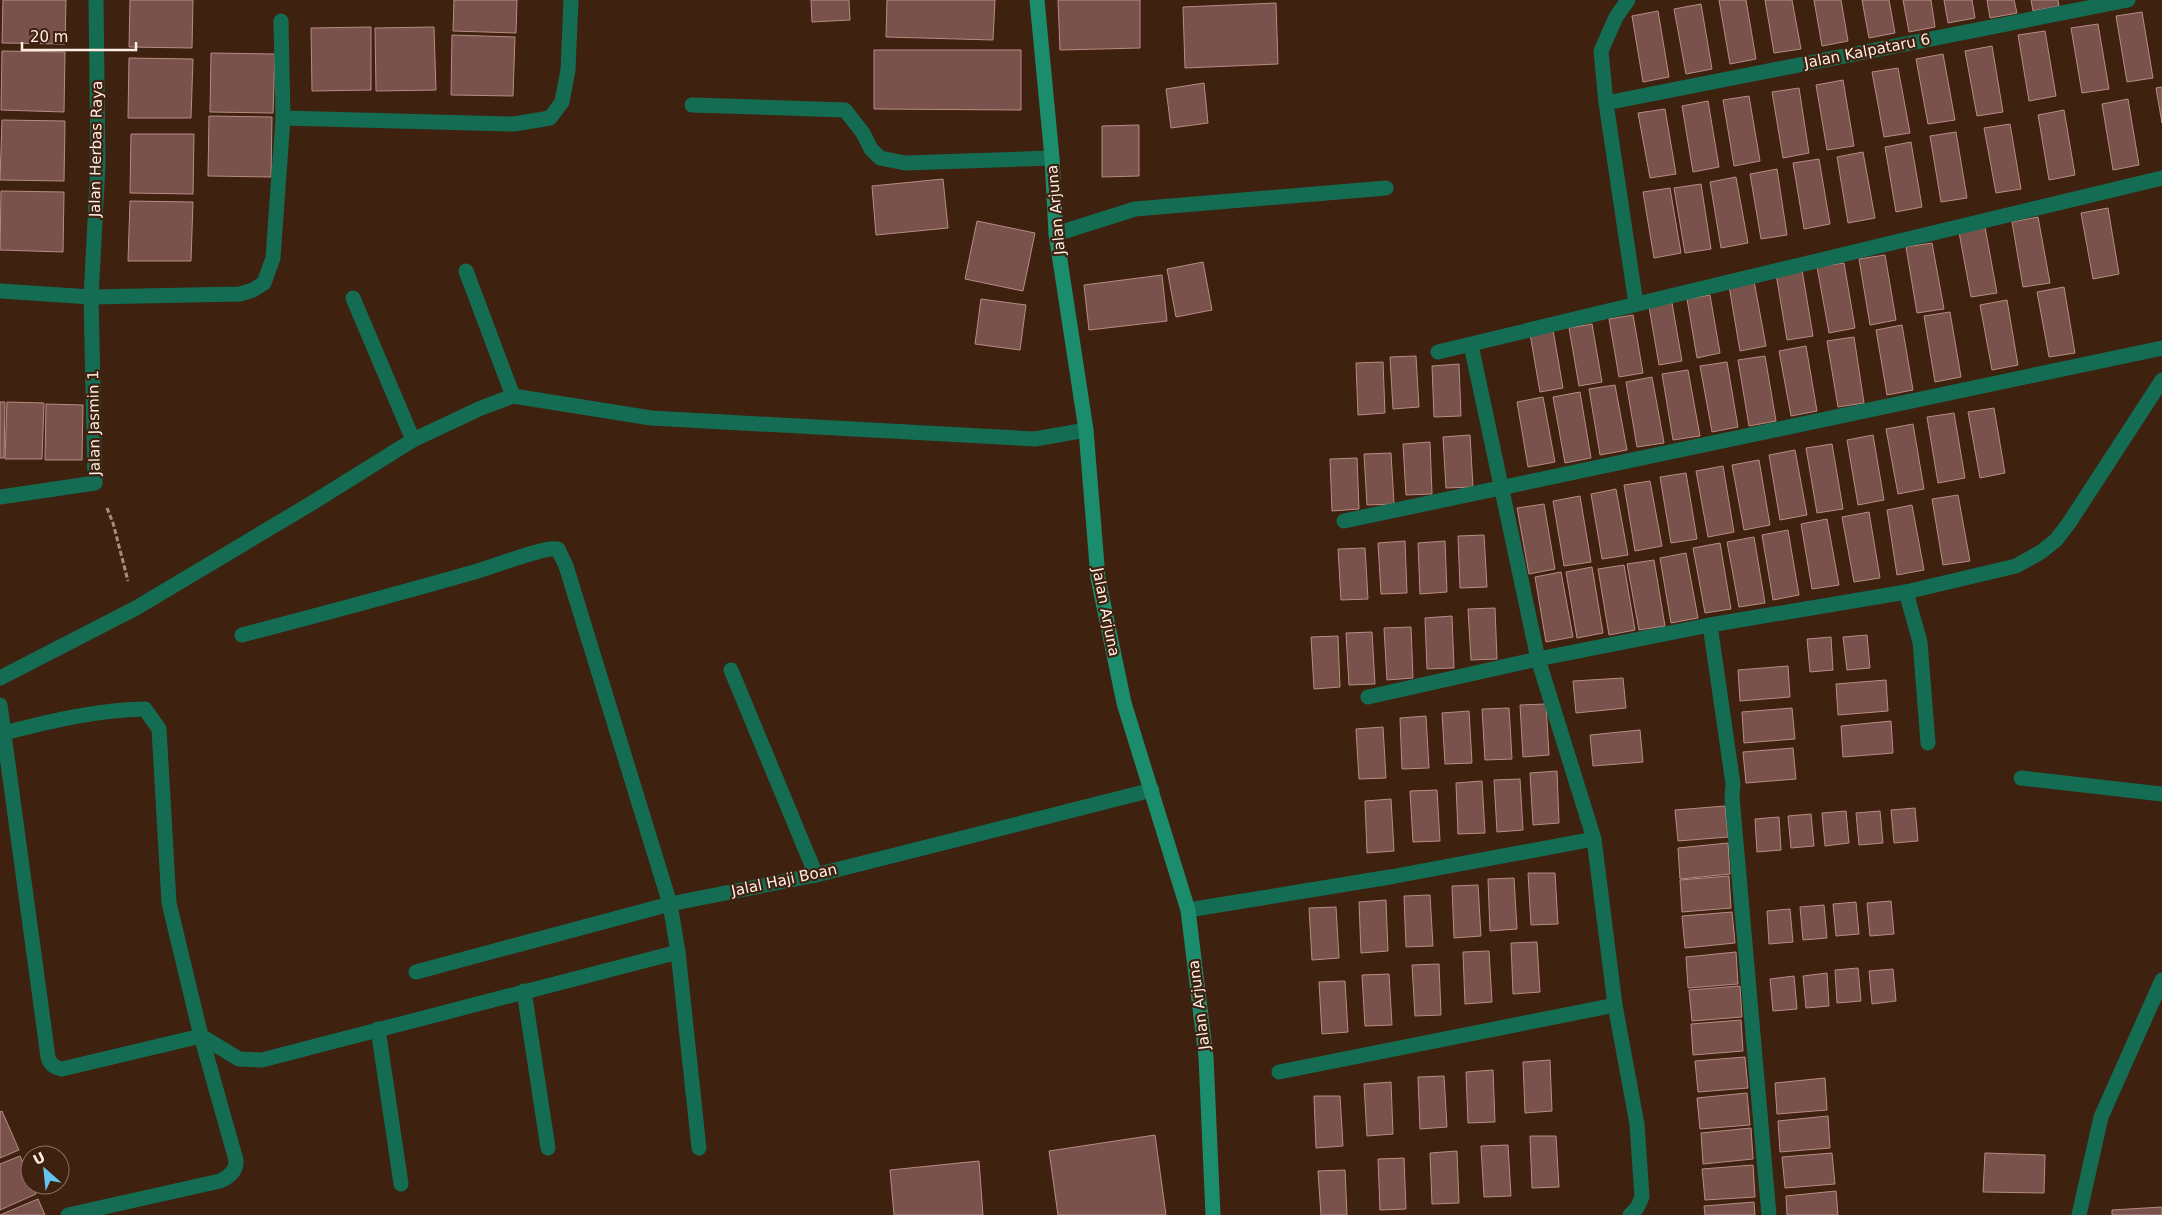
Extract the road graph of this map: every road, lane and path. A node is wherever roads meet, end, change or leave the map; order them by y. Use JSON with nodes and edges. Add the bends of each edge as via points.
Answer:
{"nodes":[{"id":1,"x":96,"y":0,"type":"edge"},
{"id":2,"x":571,"y":0,"type":"edge"},
{"id":3,"x":1038,"y":0,"type":"edge"},
{"id":4,"x":1628,"y":0,"type":"edge"},
{"id":5,"x":2128,"y":0,"type":"edge"},
{"id":6,"x":281,"y":21,"type":"dead end"},
{"id":7,"x":1606,"y":103,"type":"junction"},
{"id":8,"x":692,"y":105,"type":"dead end"},
{"id":9,"x":283,"y":118,"type":"junction"},
{"id":10,"x":1052,"y":158,"type":"junction"},
{"id":11,"x":2162,"y":178,"type":"edge"},
{"id":12,"x":1386,"y":188,"type":"dead end"},
{"id":13,"x":1056,"y":234,"type":"junction"},
{"id":14,"x":466,"y":271,"type":"dead end"},
{"id":15,"x":0,"y":291,"type":"edge"},
{"id":16,"x":91,"y":297,"type":"junction"},
{"id":17,"x":353,"y":298,"type":"dead end"},
{"id":18,"x":1636,"y":304,"type":"junction"},
{"id":19,"x":1471,"y":345,"type":"junction"},
{"id":20,"x":2162,"y":348,"type":"edge"},
{"id":21,"x":1438,"y":352,"type":"dead end"},
{"id":22,"x":2162,"y":380,"type":"edge"},
{"id":23,"x":512,"y":396,"type":"junction"},
{"id":24,"x":1086,"y":430,"type":"junction"},
{"id":25,"x":413,"y":440,"type":"junction"},
{"id":26,"x":95,"y":483,"type":"junction"},
{"id":27,"x":1503,"y":488,"type":"junction"},
{"id":28,"x":0,"y":497,"type":"edge"},
{"id":29,"x":1344,"y":521,"type":"dead end"},
{"id":30,"x":1906,"y":592,"type":"junction"},
{"id":31,"x":136,"y":608,"type":"junction"},
{"id":32,"x":1710,"y":625,"type":"junction"},
{"id":33,"x":242,"y":635,"type":"dead end"},
{"id":34,"x":1538,"y":659,"type":"junction"},
{"id":35,"x":731,"y":670,"type":"dead end"},
{"id":36,"x":0,"y":678,"type":"edge"},
{"id":37,"x":1368,"y":696,"type":"dead end"},
{"id":38,"x":2,"y":723,"type":"edge"},
{"id":39,"x":1928,"y":743,"type":"dead end"},
{"id":40,"x":2021,"y":778,"type":"dead end"},
{"id":41,"x":1152,"y":790,"type":"junction"},
{"id":42,"x":2162,"y":794,"type":"edge"},
{"id":43,"x":1594,"y":839,"type":"junction"},
{"id":44,"x":816,"y":875,"type":"junction"},
{"id":45,"x":670,"y":904,"type":"junction"},
{"id":46,"x":1188,"y":910,"type":"junction"},
{"id":47,"x":678,"y":952,"type":"junction"},
{"id":48,"x":416,"y":972,"type":"dead end"},
{"id":49,"x":2162,"y":980,"type":"edge"},
{"id":50,"x":524,"y":991,"type":"junction"},
{"id":51,"x":1615,"y":1005,"type":"junction"},
{"id":52,"x":378,"y":1030,"type":"junction"},
{"id":53,"x":202,"y":1036,"type":"junction"},
{"id":54,"x":1279,"y":1072,"type":"dead end"},
{"id":55,"x":548,"y":1148,"type":"dead end"},
{"id":56,"x":698,"y":1148,"type":"dead end"},
{"id":57,"x":401,"y":1184,"type":"dead end"},
{"id":58,"x":68,"y":1215,"type":"edge"},
{"id":59,"x":1213,"y":1215,"type":"edge"},
{"id":60,"x":1630,"y":1215,"type":"edge"},
{"id":61,"x":1769,"y":1215,"type":"edge"},
{"id":62,"x":2079,"y":1215,"type":"edge"}],
"edges":[{"from":1,"to":16,"type":"street","name":"Jalan Herbas Raya","via":[[98,165]]},
{"from":2,"to":9,"type":"street","via":[[568,70],[562,102],[550,118],[514,124]]},
{"from":3,"to":10,"type":"street","name":"Jalan Arjuna"},
{"from":4,"to":7,"type":"street","via":[[1616,17],[1602,51]]},
{"from":5,"to":7,"type":"street","name":"Jalan Kalpataru 6"},
{"from":6,"to":9,"type":"street"},
{"from":7,"to":18,"type":"street"},
{"from":8,"to":10,"type":"street","via":[[845,110],[880,158],[905,163]]},
{"from":9,"to":16,"type":"street","via":[[273,258],[264,283],[240,294]]},
{"from":10,"to":13,"type":"street","name":"Jalan Arjuna"},
{"from":11,"to":18,"type":"street"},
{"from":12,"to":13,"type":"street","via":[[1135,209]]},
{"from":13,"to":24,"type":"street","name":"Jalan Arjuna"},
{"from":14,"to":23,"type":"street"},
{"from":15,"to":16,"type":"street"},
{"from":16,"to":26,"type":"street","name":"Jalan Jasmin 1"},
{"from":17,"to":25,"type":"street"},
{"from":18,"to":19,"type":"street"},
{"from":19,"to":21,"type":"street"},
{"from":19,"to":27,"type":"street"},
{"from":20,"to":27,"type":"street"},
{"from":22,"to":30,"type":"street","via":[[2068,524],[2042,552],[2016,566]]},
{"from":23,"to":24,"type":"street","via":[[661,419],[1035,440]]},
{"from":23,"to":25,"type":"street"},
{"from":24,"to":41,"type":"street","name":"Jalan Arjuna","via":[[1098,578],[1124,703]]},
{"from":25,"to":31,"type":"street"},
{"from":26,"to":28,"type":"street","name":"Jalan Jasmin 1"},
{"from":26,"to":31,"type":"path","via":[[113,523]]},
{"from":27,"to":29,"type":"street"},
{"from":27,"to":34,"type":"street"},
{"from":30,"to":32,"type":"street"},
{"from":30,"to":39,"type":"street","via":[[1920,642]]},
{"from":31,"to":36,"type":"street"},
{"from":32,"to":34,"type":"street"},
{"from":32,"to":61,"type":"street","via":[[1733,784]]},
{"from":33,"to":45,"type":"street","via":[[396,595],[551,547],[558,549],[566,566]]},
{"from":34,"to":37,"type":"street"},
{"from":34,"to":43,"type":"street"},
{"from":35,"to":44,"type":"street"},
{"from":38,"to":53,"type":"street","via":[[145,709],[159,729],[169,903]]},
{"from":38,"to":53,"type":"street","via":[[50,1062],[62,1069]]},
{"from":40,"to":42,"type":"street"},
{"from":41,"to":44,"type":"street","name":"Jalal Haji Boan"},
{"from":41,"to":46,"type":"street","name":"Jalan Arjuna"},
{"from":43,"to":46,"type":"street"},
{"from":43,"to":51,"type":"street"},
{"from":44,"to":45,"type":"street","name":"Jalal Haji Boan"},
{"from":45,"to":47,"type":"street"},
{"from":45,"to":48,"type":"street","name":"Jalal Haji Boan"},
{"from":46,"to":59,"type":"street","name":"Jalan Arjuna","via":[[1206,1057]]},
{"from":47,"to":50,"type":"street"},
{"from":47,"to":56,"type":"street"},
{"from":49,"to":62,"type":"street","via":[[2101,1117]]},
{"from":50,"to":52,"type":"street"},
{"from":50,"to":55,"type":"street"},
{"from":51,"to":54,"type":"street"},
{"from":51,"to":60,"type":"street","via":[[1637,1124],[1642,1197]]},
{"from":52,"to":53,"type":"street","via":[[262,1060],[239,1059]]},
{"from":52,"to":57,"type":"street"},
{"from":53,"to":58,"type":"street","via":[[236,1160],[233,1171],[220,1181]]}]}
